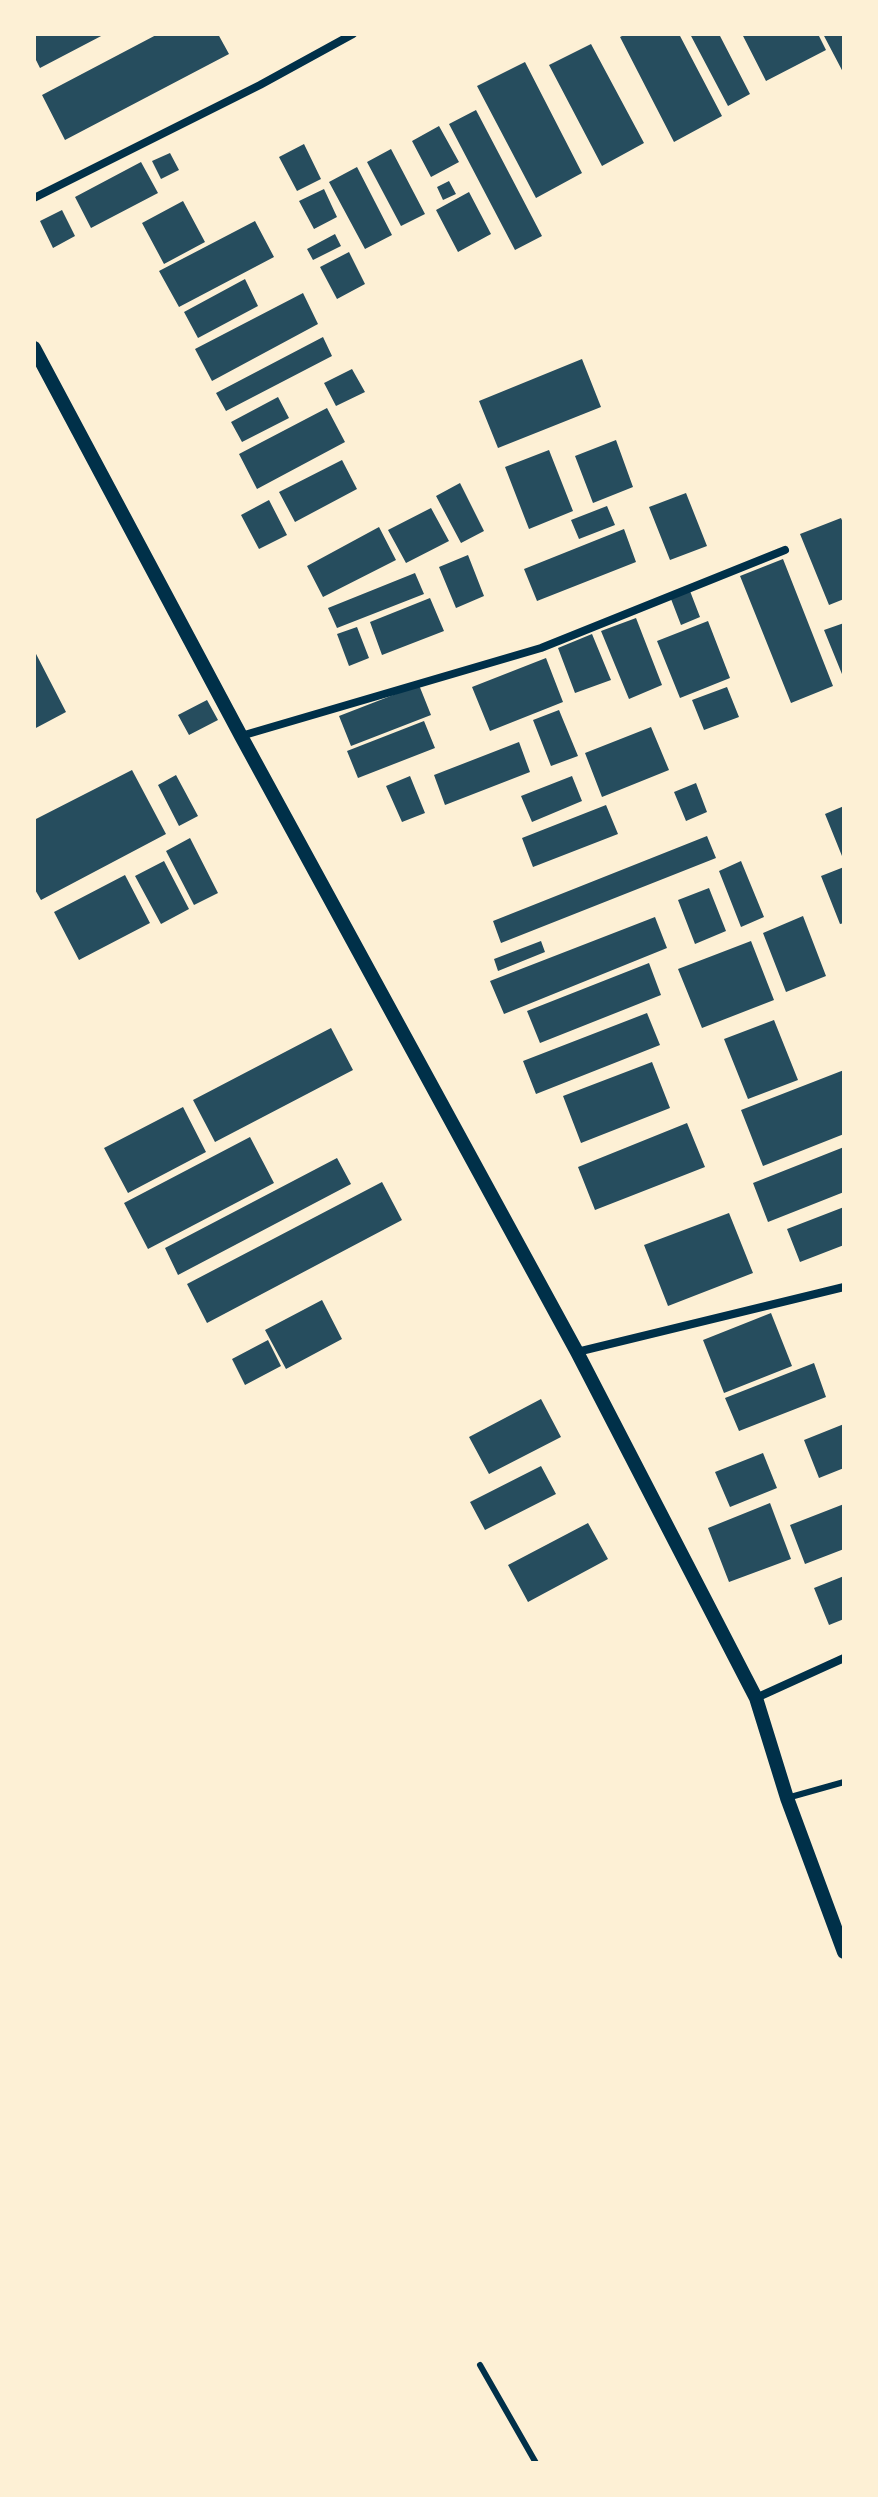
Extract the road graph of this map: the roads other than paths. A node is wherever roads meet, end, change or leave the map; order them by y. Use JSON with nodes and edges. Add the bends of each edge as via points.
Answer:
{"nodes":[{"id":1,"x":353,"y":34,"type":"edge"},
{"id":2,"x":34,"y":198,"type":"edge"},
{"id":3,"x":34,"y":348,"type":"edge"},
{"id":4,"x":785,"y":550,"type":"dead end"},
{"id":5,"x":241,"y":736,"type":"junction"},
{"id":6,"x":844,"y":1287,"type":"edge"},
{"id":7,"x":577,"y":1352,"type":"junction"},
{"id":8,"x":844,"y":1658,"type":"edge"},
{"id":9,"x":756,"y":1698,"type":"junction"},
{"id":10,"x":844,"y":1782,"type":"edge"},
{"id":11,"x":787,"y":1798,"type":"junction"},
{"id":12,"x":844,"y":1952,"type":"edge"},
{"id":13,"x":480,"y":2365,"type":"dead end"},
{"id":14,"x":536,"y":2463,"type":"edge"}],
"edges":[{"from":1,"to":2,"type":"street"},
{"from":3,"to":5,"type":"street"},
{"from":4,"to":5,"type":"street","via":[[541,648]]},
{"from":5,"to":7,"type":"street"},
{"from":6,"to":7,"type":"street"},
{"from":7,"to":9,"type":"street"},
{"from":8,"to":9,"type":"street"},
{"from":9,"to":11,"type":"street"},
{"from":10,"to":11,"type":"lane"},
{"from":11,"to":12,"type":"street"},
{"from":13,"to":14,"type":"lane"}]}
